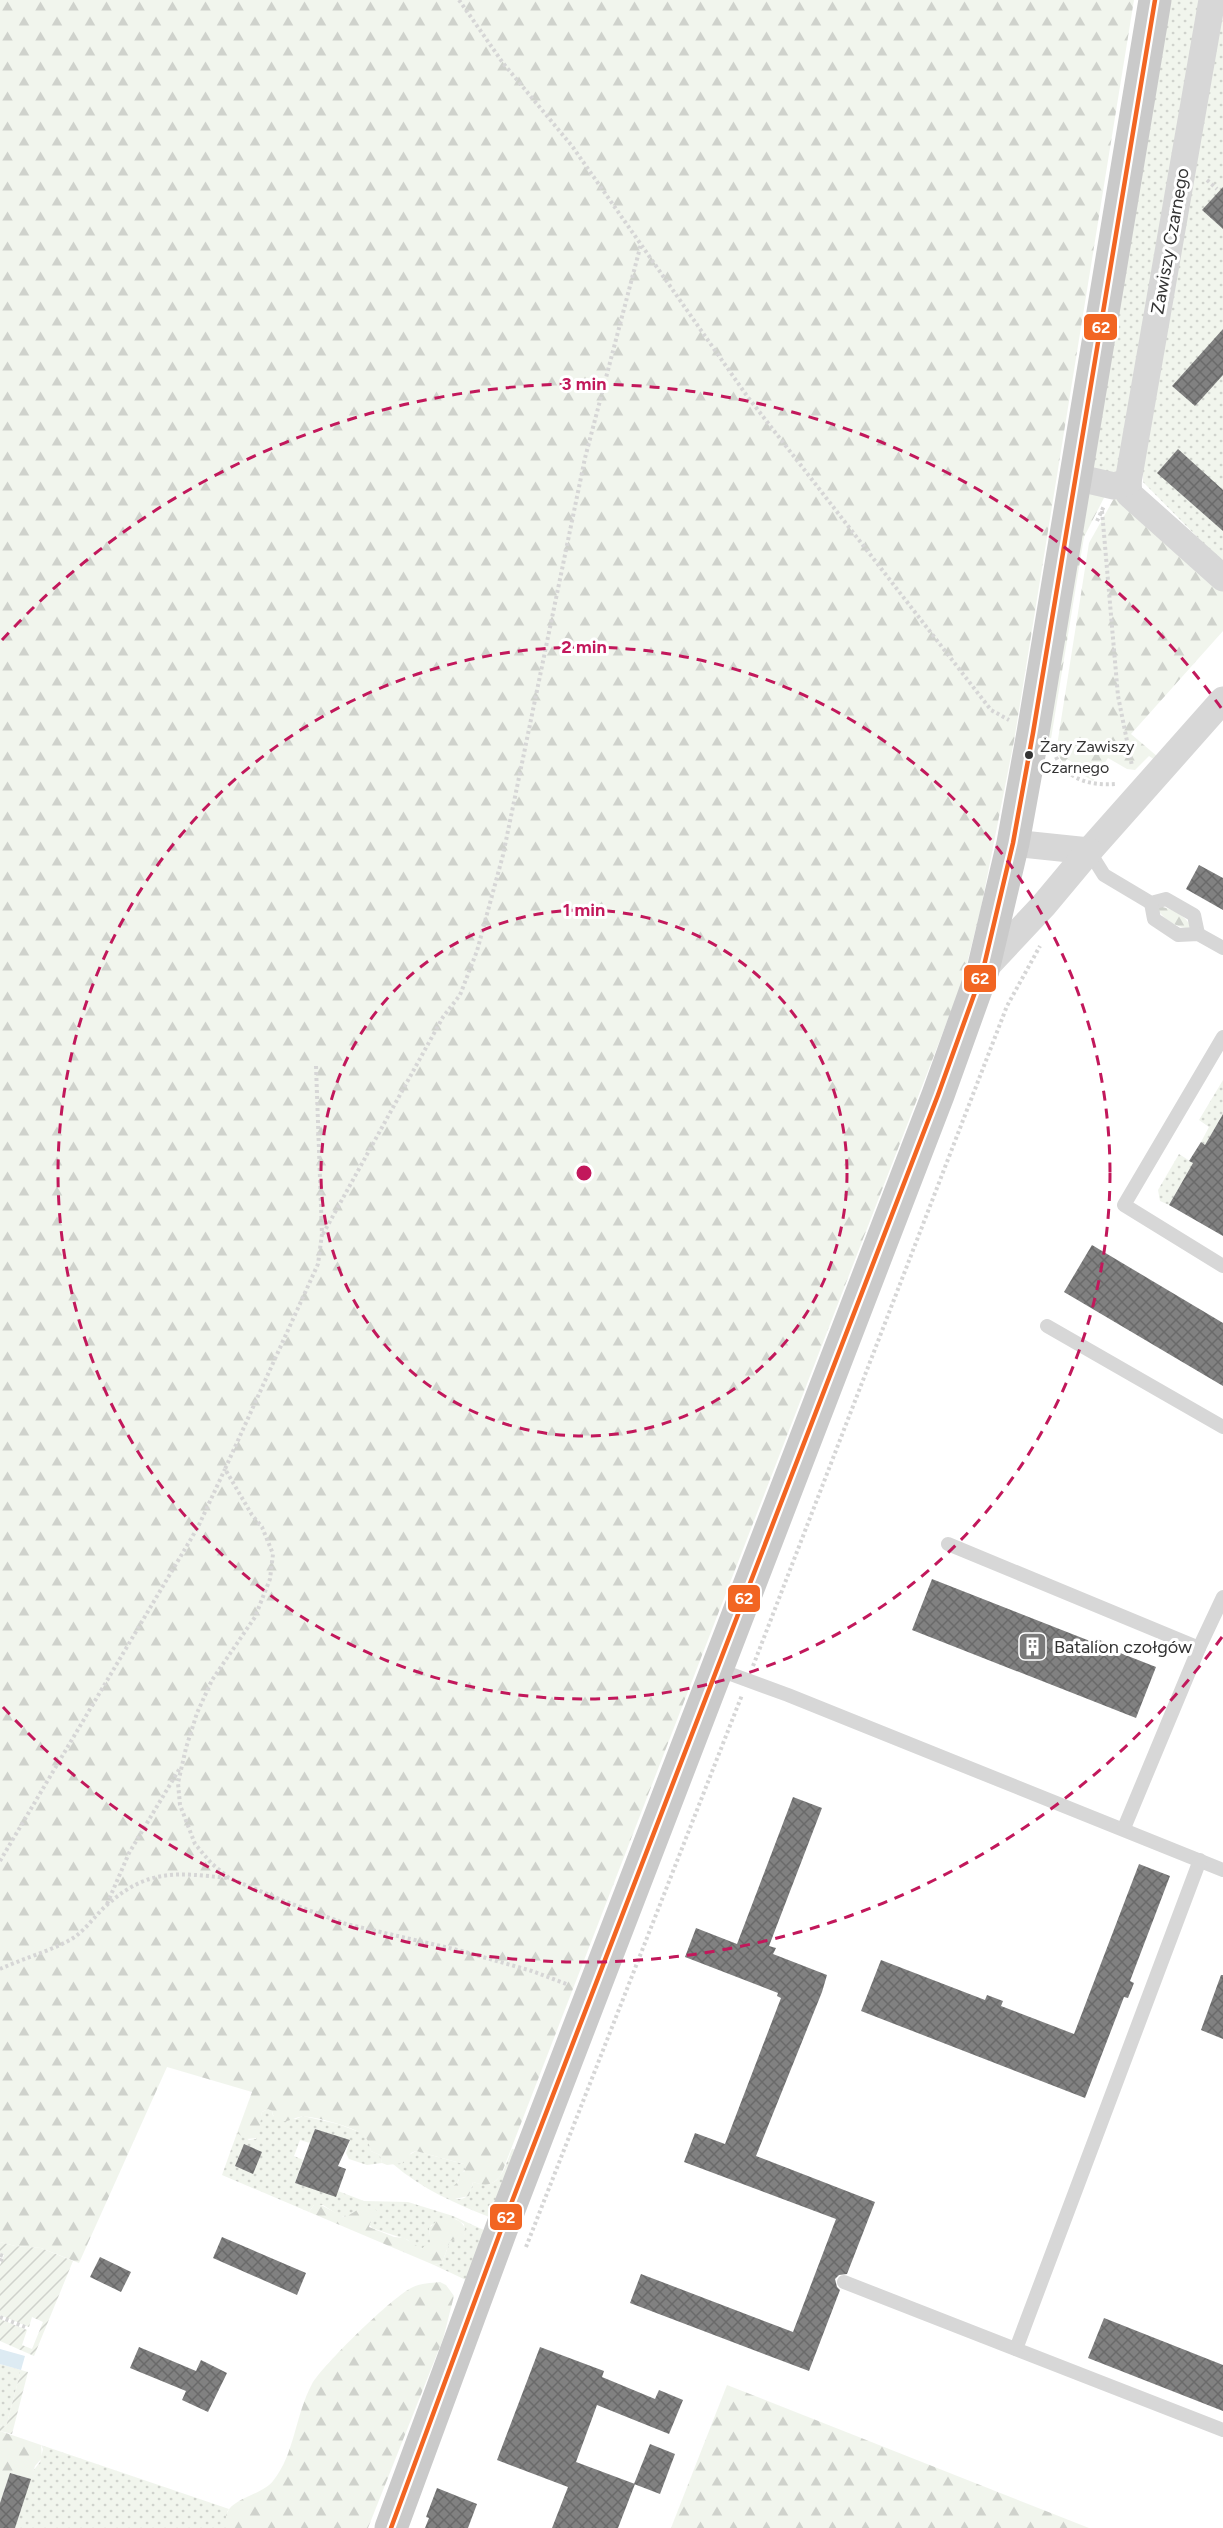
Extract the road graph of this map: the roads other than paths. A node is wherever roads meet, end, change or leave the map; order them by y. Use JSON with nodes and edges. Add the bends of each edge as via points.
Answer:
{"nodes":[{"id":1,"x":1155,"y":0,"type":"edge"},
{"id":2,"x":1212,"y":0,"type":"edge"},
{"id":3,"x":1075,"y":477,"type":"junction"},
{"id":4,"x":1121,"y":484,"type":"junction"},
{"id":5,"x":1223,"y":578,"type":"edge"},
{"id":6,"x":1223,"y":700,"type":"edge"},
{"id":7,"x":1013,"y":843,"type":"junction"},
{"id":8,"x":1089,"y":851,"type":"junction"},
{"id":9,"x":1151,"y":903,"type":"junction"},
{"id":10,"x":1198,"y":934,"type":"junction"},
{"id":11,"x":1223,"y":948,"type":"edge"},
{"id":12,"x":983,"y":970,"type":"junction"},
{"id":13,"x":1223,"y":1037,"type":"edge"},
{"id":14,"x":1223,"y":1266,"type":"edge"},
{"id":15,"x":1047,"y":1326,"type":"dead end"},
{"id":16,"x":1223,"y":1427,"type":"edge"},
{"id":17,"x":948,"y":1544,"type":"dead end"},
{"id":18,"x":1223,"y":1597,"type":"edge"},
{"id":19,"x":1199,"y":1648,"type":"junction"},
{"id":20,"x":717,"y":1669,"type":"junction"},
{"id":21,"x":1124,"y":1828,"type":"junction"},
{"id":22,"x":1200,"y":1860,"type":"junction"},
{"id":23,"x":1223,"y":1870,"type":"edge"},
{"id":24,"x":844,"y":2282,"type":"dead end"},
{"id":25,"x":1017,"y":2349,"type":"junction"},
{"id":26,"x":1223,"y":2430,"type":"edge"},
{"id":27,"x":391,"y":2528,"type":"edge"}],
"edges":[{"from":1,"to":3,"type":"main road"},
{"from":2,"to":4,"type":"street","name":"Zawiszy Czarnego"},
{"from":3,"to":4,"type":"street"},
{"from":3,"to":7,"type":"main road","via":[[1044,740]]},
{"from":4,"to":5,"type":"street"},
{"from":6,"to":8,"type":"street"},
{"from":7,"to":8,"type":"street"},
{"from":7,"to":12,"type":"main road"},
{"from":8,"to":9,"type":"lane","via":[[1104,875]]},
{"from":8,"to":12,"type":"street"},
{"from":9,"to":10,"type":"lane","via":[[1154,919],[1178,935]]},
{"from":9,"to":10,"type":"lane","via":[[1166,899],[1194,915]]},
{"from":10,"to":11,"type":"lane"},
{"from":12,"to":20,"type":"main road"},
{"from":13,"to":14,"type":"lane","via":[[1124,1205]]},
{"from":15,"to":16,"type":"lane"},
{"from":17,"to":19,"type":"lane"},
{"from":18,"to":19,"type":"lane"},
{"from":19,"to":21,"type":"lane"},
{"from":20,"to":21,"type":"lane"},
{"from":20,"to":27,"type":"main road"},
{"from":21,"to":22,"type":"lane"},
{"from":22,"to":23,"type":"lane"},
{"from":22,"to":25,"type":"lane"},
{"from":24,"to":25,"type":"lane"},
{"from":25,"to":26,"type":"lane"}]}
